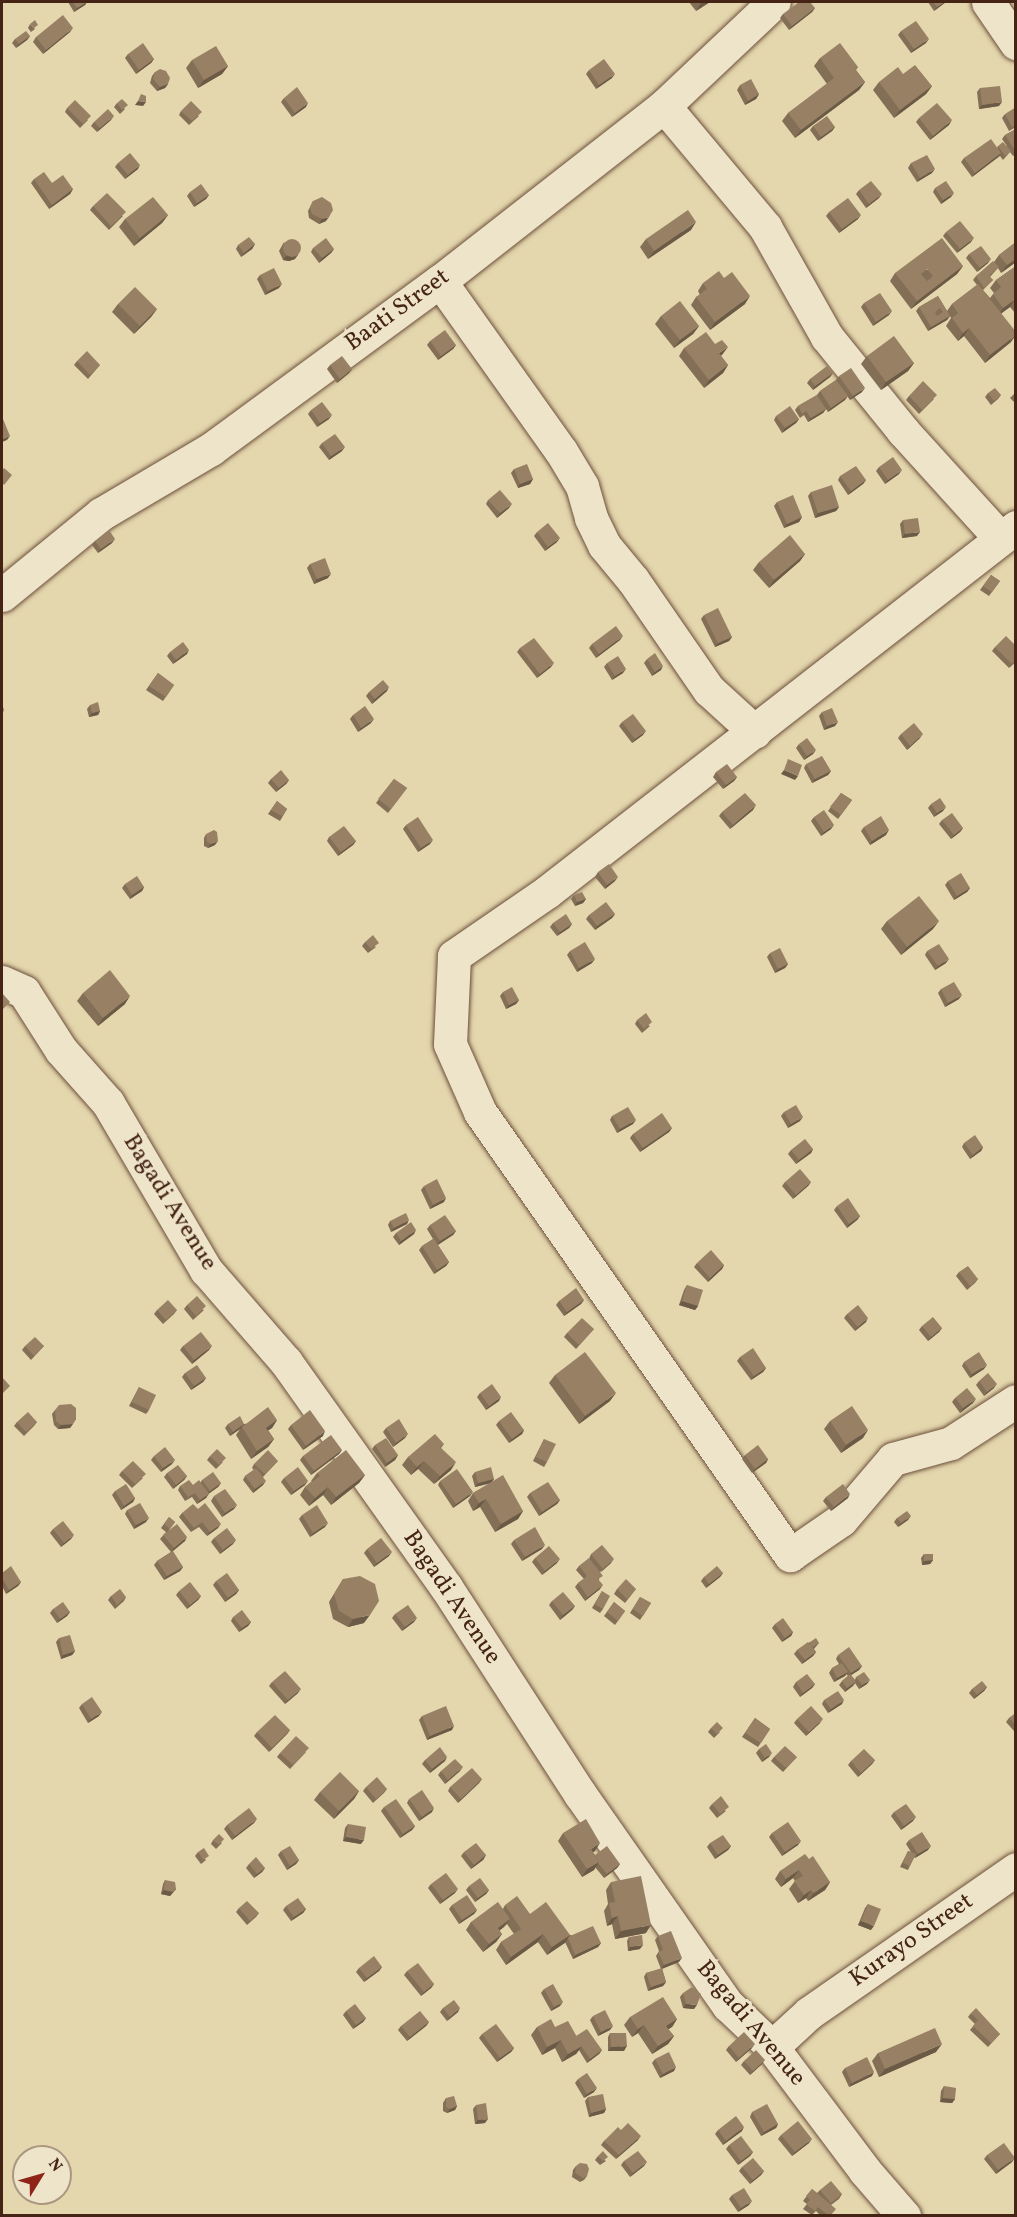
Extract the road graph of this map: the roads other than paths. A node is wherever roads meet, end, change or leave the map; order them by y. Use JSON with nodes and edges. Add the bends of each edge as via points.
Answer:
{"nodes":[{"id":1,"x":774,"y":2,"type":"edge"},
{"id":2,"x":988,"y":2,"type":"edge"},
{"id":3,"x":1016,"y":43,"type":"edge"},
{"id":4,"x":664,"y":106,"type":"junction"},
{"id":5,"x":440,"y":281,"type":"junction"},
{"id":6,"x":1008,"y":532,"type":"edge"},
{"id":7,"x":2,"y":595,"type":"edge"},
{"id":8,"x":755,"y":732,"type":"junction"},
{"id":9,"x":2,"y":982,"type":"edge"},
{"id":10,"x":1016,"y":1401,"type":"edge"},
{"id":11,"x":1016,"y":1869,"type":"edge"},
{"id":12,"x":772,"y":2047,"type":"junction"},
{"id":13,"x":904,"y":2216,"type":"edge"}],
"edges":[{"from":1,"to":4,"type":"street","name":"Baati Street"},
{"from":2,"to":3,"type":"street"},
{"from":4,"to":5,"type":"street","name":"Baati Street"},
{"from":4,"to":6,"type":"street","via":[[765,227],[827,337],[903,432]]},
{"from":5,"to":7,"type":"street","name":"Baati Street","via":[[211,449],[101,514]]},
{"from":5,"to":8,"type":"street","via":[[561,451],[582,486],[604,545],[709,690]]},
{"from":6,"to":8,"type":"street"},
{"from":8,"to":10,"type":"street","via":[[547,892],[454,956],[450,1044],[480,1112],[790,1555],[841,1520],[893,1459],[951,1443]]},
{"from":9,"to":12,"type":"street","name":"Bagadi Avenue","via":[[24,992],[61,1050],[108,1103],[206,1270],[286,1362],[447,1587],[580,1794],[728,2006]]},
{"from":11,"to":12,"type":"street","name":"Kurayo Street","via":[[809,2013]]},
{"from":12,"to":13,"type":"street","name":"Bagadi Avenue","via":[[865,2171]]}]}
